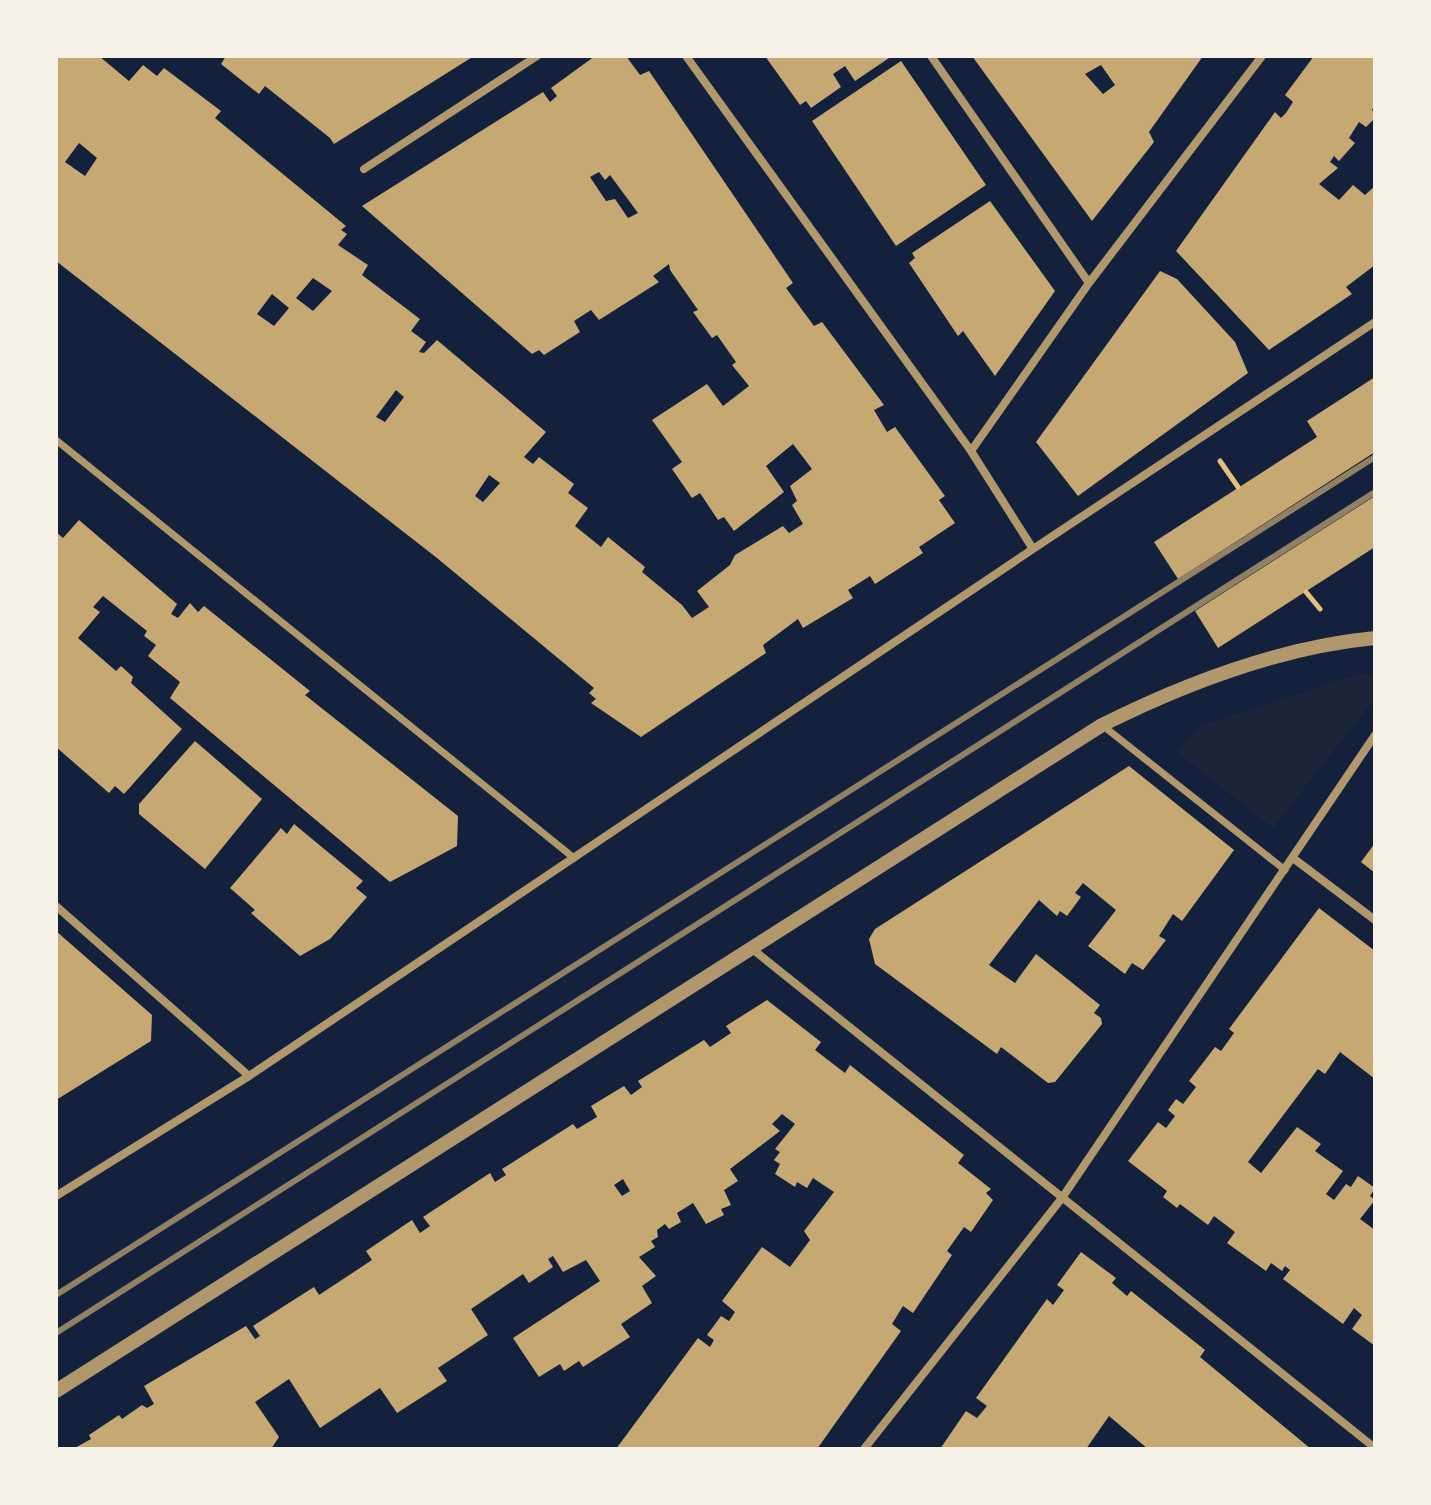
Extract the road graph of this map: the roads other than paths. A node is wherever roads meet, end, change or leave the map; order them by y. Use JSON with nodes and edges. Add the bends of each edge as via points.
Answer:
{"nodes":[{"id":1,"x":537,"y":56,"type":"edge"},
{"id":2,"x":686,"y":56,"type":"edge"},
{"id":3,"x":931,"y":56,"type":"edge"},
{"id":4,"x":1262,"y":56,"type":"edge"},
{"id":5,"x":364,"y":169,"type":"dead end"},
{"id":6,"x":1089,"y":283,"type":"junction"},
{"id":7,"x":1375,"y":322,"type":"edge"},
{"id":8,"x":56,"y":440,"type":"edge"},
{"id":9,"x":971,"y":451,"type":"junction"},
{"id":10,"x":1033,"y":549,"type":"junction"},
{"id":11,"x":1375,"y":638,"type":"edge"},
{"id":12,"x":1102,"y":725,"type":"junction"},
{"id":13,"x":1375,"y":735,"type":"edge"},
{"id":14,"x":574,"y":858,"type":"junction"},
{"id":15,"x":1293,"y":858,"type":"junction"},
{"id":16,"x":1285,"y":870,"type":"junction"},
{"id":17,"x":56,"y":906,"type":"edge"},
{"id":18,"x":1375,"y":920,"type":"edge"},
{"id":19,"x":751,"y":948,"type":"junction"},
{"id":20,"x":249,"y":1076,"type":"junction"},
{"id":21,"x":56,"y":1196,"type":"edge"},
{"id":22,"x":1062,"y":1198,"type":"junction"},
{"id":23,"x":56,"y":1391,"type":"edge"},
{"id":24,"x":1375,"y":1448,"type":"edge"},
{"id":25,"x":864,"y":1449,"type":"edge"}],
"edges":[{"from":1,"to":5,"type":"street"},
{"from":2,"to":9,"type":"street"},
{"from":3,"to":6,"type":"street"},
{"from":4,"to":6,"type":"street"},
{"from":6,"to":9,"type":"street"},
{"from":7,"to":10,"type":"street"},
{"from":8,"to":14,"type":"street"},
{"from":9,"to":10,"type":"street"},
{"from":10,"to":14,"type":"street"},
{"from":11,"to":12,"type":"street","via":[[1262,660]]},
{"from":12,"to":16,"type":"street"},
{"from":12,"to":19,"type":"street"},
{"from":13,"to":15,"type":"street"},
{"from":14,"to":20,"type":"street"},
{"from":15,"to":16,"type":"street"},
{"from":15,"to":18,"type":"street"},
{"from":16,"to":22,"type":"street"},
{"from":17,"to":20,"type":"street"},
{"from":19,"to":22,"type":"street"},
{"from":19,"to":23,"type":"street"},
{"from":20,"to":21,"type":"street"},
{"from":22,"to":24,"type":"street"},
{"from":22,"to":25,"type":"street"}]}
